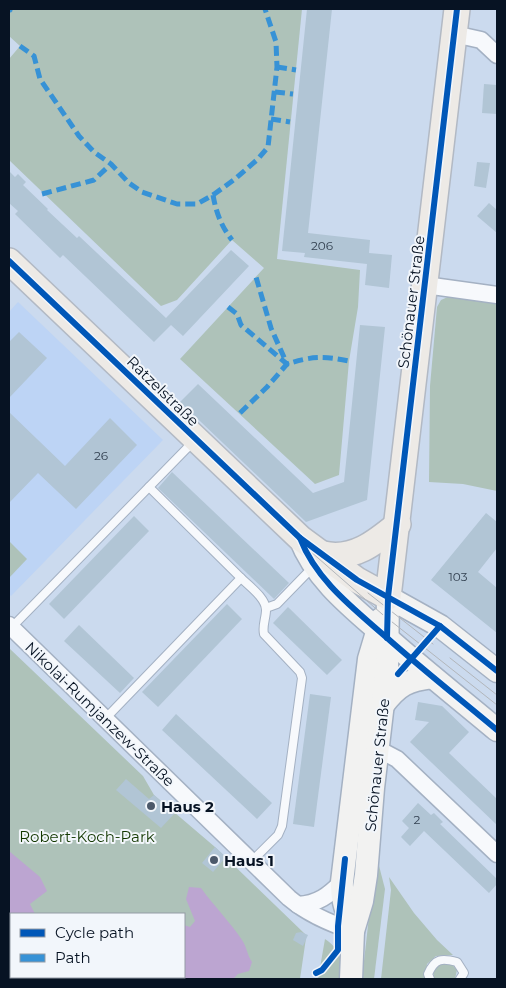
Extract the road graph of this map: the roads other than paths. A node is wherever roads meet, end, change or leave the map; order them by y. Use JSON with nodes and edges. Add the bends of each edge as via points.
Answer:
{"nodes":[{"id":1,"x":457,"y":9,"type":"edge"},
{"id":2,"x":454,"y":34,"type":"junction"},
{"id":3,"x":497,"y":55,"type":"edge"},
{"id":4,"x":9,"y":261,"type":"edge"},
{"id":5,"x":425,"y":286,"type":"junction"},
{"id":6,"x":497,"y":295,"type":"edge"},
{"id":7,"x":196,"y":440,"type":"junction"},
{"id":8,"x":149,"y":487,"type":"junction"},
{"id":9,"x":398,"y":524,"type":"junction"},
{"id":10,"x":318,"y":560,"type":"junction"},
{"id":11,"x":241,"y":578,"type":"junction"},
{"id":12,"x":388,"y":597,"type":"junction"},
{"id":13,"x":266,"y":608,"type":"junction"},
{"id":14,"x":10,"y":626,"type":"edge"},
{"id":15,"x":382,"y":634,"type":"junction"},
{"id":16,"x":497,"y":671,"type":"edge"},
{"id":17,"x":432,"y":677,"type":"junction"},
{"id":18,"x":383,"y":705,"type":"junction"},
{"id":19,"x":105,"y":719,"type":"junction"},
{"id":20,"x":497,"y":730,"type":"edge"},
{"id":21,"x":378,"y":749,"type":"junction"},
{"id":22,"x":497,"y":854,"type":"edge"},
{"id":23,"x":252,"y":861,"type":"junction"},
{"id":24,"x":342,"y":882,"type":"junction"},
{"id":25,"x":298,"y":905,"type":"junction"},
{"id":26,"x":353,"y":931,"type":"junction"},
{"id":27,"x":351,"y":979,"type":"edge"},
{"id":28,"x":430,"y":979,"type":"edge"},
{"id":29,"x":460,"y":979,"type":"edge"}],
"edges":[{"from":1,"to":2,"type":"main road","name":"Schönauer Straße"},
{"from":2,"to":3,"type":"street","via":[[481,40]]},
{"from":2,"to":5,"type":"main road","name":"Schönauer Straße"},
{"from":4,"to":7,"type":"main road","name":"Ratzelstraße"},
{"from":5,"to":6,"type":"street"},
{"from":5,"to":9,"type":"main road","name":"Schönauer Straße"},
{"from":7,"to":8,"type":"lane"},
{"from":7,"to":10,"type":"main road","name":"Ratzelstraße","via":[[300,538]]},
{"from":8,"to":11,"type":"lane"},
{"from":8,"to":14,"type":"lane"},
{"from":9,"to":10,"type":"main road","via":[[362,550]]},
{"from":9,"to":12,"type":"main road","name":"Schönauer Straße"},
{"from":10,"to":12,"type":"main road","name":"Ratzelstraße"},
{"from":10,"to":13,"type":"lane","via":[[277,604]]},
{"from":10,"to":15,"type":"main road","name":"Ratzelstraße","via":[[338,594]]},
{"from":11,"to":13,"type":"lane","via":[[261,598]]},
{"from":11,"to":19,"type":"lane"},
{"from":12,"to":15,"type":"main road","name":"Schönauer Straße"},
{"from":12,"to":16,"type":"main road","name":"Ratzelstraße","via":[[440,626]]},
{"from":13,"to":23,"type":"lane","via":[[264,634],[302,678],[282,826],[278,835]]},
{"from":14,"to":19,"type":"street","name":"Nikolai-Rumjanzew-Straße"},
{"from":15,"to":17,"type":"main road","name":"Ratzelstraße"},
{"from":15,"to":18,"type":"main road","name":"Schönauer Straße","via":[[387,669]]},
{"from":15,"to":24,"type":"main road","name":"Schönauer Straße","via":[[369,659]]},
{"from":17,"to":18,"type":"main road","via":[[404,684]]},
{"from":17,"to":20,"type":"main road","name":"Ratzelstraße"},
{"from":18,"to":21,"type":"main road","name":"Schönauer Straße"},
{"from":19,"to":23,"type":"street","name":"Nikolai-Rumjanzew-Straße"},
{"from":21,"to":22,"type":"street","via":[[397,758]]},
{"from":21,"to":26,"type":"main road","name":"Schönauer Straße","via":[[364,890]]},
{"from":23,"to":25,"type":"street","name":"Nikolai-Rumjanzew-Straße"},
{"from":24,"to":25,"type":"street","via":[[325,898],[308,905]]},
{"from":24,"to":26,"type":"main road","name":"Schönauer Straße"},
{"from":25,"to":26,"type":"street","name":"Nikolai-Rumjanzew-Straße","via":[[323,920]]},
{"from":26,"to":27,"type":"main road","name":"Schönauer Straße"},
{"from":28,"to":29,"type":"lane","via":[[428,974],[432,964],[441,959],[457,962],[464,973]]}]}
